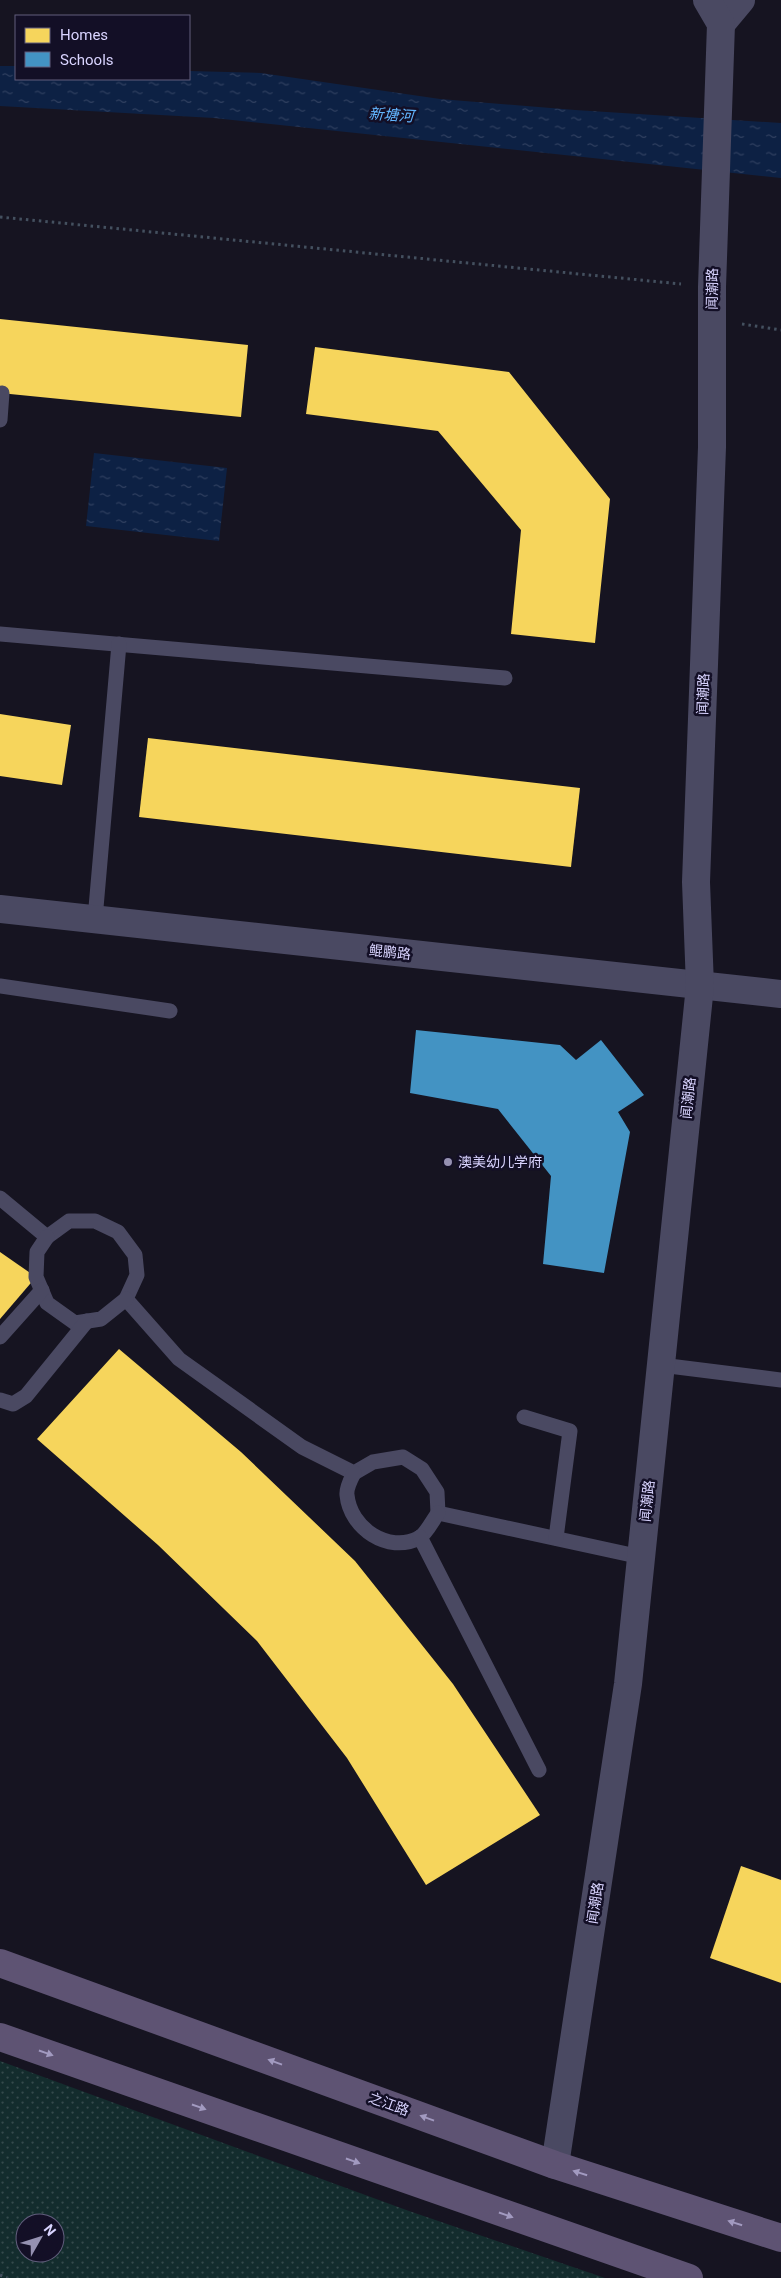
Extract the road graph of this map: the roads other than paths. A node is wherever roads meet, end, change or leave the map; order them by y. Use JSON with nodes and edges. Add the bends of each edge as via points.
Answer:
{"nodes":[{"id":1,"x":707,"y":0,"type":"edge"},
{"id":2,"x":742,"y":0,"type":"edge"},
{"id":3,"x":721,"y":24,"type":"junction"},
{"id":4,"x":2,"y":393,"type":"dead end"},
{"id":5,"x":0,"y":420,"type":"edge"},
{"id":6,"x":0,"y":634,"type":"edge"},
{"id":7,"x":119,"y":644,"type":"junction"},
{"id":8,"x":505,"y":678,"type":"dead end"},
{"id":9,"x":0,"y":909,"type":"edge"},
{"id":10,"x":96,"y":920,"type":"junction"},
{"id":11,"x":0,"y":986,"type":"edge"},
{"id":12,"x":700,"y":986,"type":"junction"},
{"id":13,"x":781,"y":994,"type":"edge"},
{"id":14,"x":170,"y":1011,"type":"dead end"},
{"id":15,"x":0,"y":1198,"type":"edge"},
{"id":16,"x":47,"y":1237,"type":"junction"},
{"id":17,"x":42,"y":1290,"type":"junction"},
{"id":18,"x":126,"y":1299,"type":"junction"},
{"id":19,"x":87,"y":1321,"type":"junction"},
{"id":20,"x":0,"y":1338,"type":"edge"},
{"id":21,"x":660,"y":1365,"type":"junction"},
{"id":22,"x":781,"y":1380,"type":"edge"},
{"id":23,"x":0,"y":1400,"type":"edge"},
{"id":24,"x":524,"y":1417,"type":"dead end"},
{"id":25,"x":354,"y":1473,"type":"junction"},
{"id":26,"x":438,"y":1513,"type":"junction"},
{"id":27,"x":420,"y":1537,"type":"junction"},
{"id":28,"x":556,"y":1538,"type":"junction"},
{"id":29,"x":641,"y":1557,"type":"junction"},
{"id":30,"x":539,"y":1770,"type":"dead end"},
{"id":31,"x":0,"y":1962,"type":"edge"},
{"id":32,"x":0,"y":2037,"type":"edge"},
{"id":33,"x":555,"y":2164,"type":"junction"},
{"id":34,"x":781,"y":2238,"type":"edge"},
{"id":35,"x":689,"y":2278,"type":"edge"}],
"edges":[{"from":1,"to":3,"type":"street"},
{"from":2,"to":3,"type":"street"},
{"from":3,"to":12,"type":"street","name":"闻潮路","via":[[712,287],[712,447],[696,882]]},
{"from":4,"to":5,"type":"lane"},
{"from":6,"to":7,"type":"lane"},
{"from":7,"to":8,"type":"lane"},
{"from":7,"to":10,"type":"lane"},
{"from":9,"to":10,"type":"street","name":"鲲鹏路"},
{"from":10,"to":12,"type":"street","name":"鲲鹏路"},
{"from":11,"to":14,"type":"lane"},
{"from":12,"to":13,"type":"street","name":"鲲鹏路"},
{"from":12,"to":21,"type":"street","name":"闻潮路"},
{"from":15,"to":16,"type":"lane"},
{"from":16,"to":17,"type":"lane","via":[[37,1252],[36,1277]]},
{"from":16,"to":18,"type":"lane","via":[[70,1221],[95,1222],[118,1232],[135,1255],[137,1276]]},
{"from":17,"to":19,"type":"lane","via":[[47,1303],[74,1323]]},
{"from":17,"to":20,"type":"lane"},
{"from":18,"to":19,"type":"lane","via":[[101,1319]]},
{"from":18,"to":25,"type":"lane","via":[[179,1359],[302,1447]]},
{"from":19,"to":23,"type":"lane","via":[[26,1396],[13,1404]]},
{"from":21,"to":22,"type":"lane"},
{"from":21,"to":29,"type":"street","name":"闻潮路"},
{"from":24,"to":28,"type":"lane","via":[[570,1431]]},
{"from":25,"to":26,"type":"lane","via":[[373,1462],[403,1457],[422,1469],[437,1492]]},
{"from":25,"to":27,"type":"lane","via":[[347,1493],[351,1514],[375,1537],[398,1544]]},
{"from":26,"to":27,"type":"lane"},
{"from":26,"to":28,"type":"lane"},
{"from":27,"to":30,"type":"lane"},
{"from":28,"to":29,"type":"lane"},
{"from":29,"to":33,"type":"street","name":"闻潮路","via":[[628,1684]]},
{"from":33,"to":31,"type":"main road","name":"之江路","one_way":true},
{"from":32,"to":35,"type":"main road","one_way":true},
{"from":34,"to":33,"type":"main road","name":"之江路","one_way":true}]}
